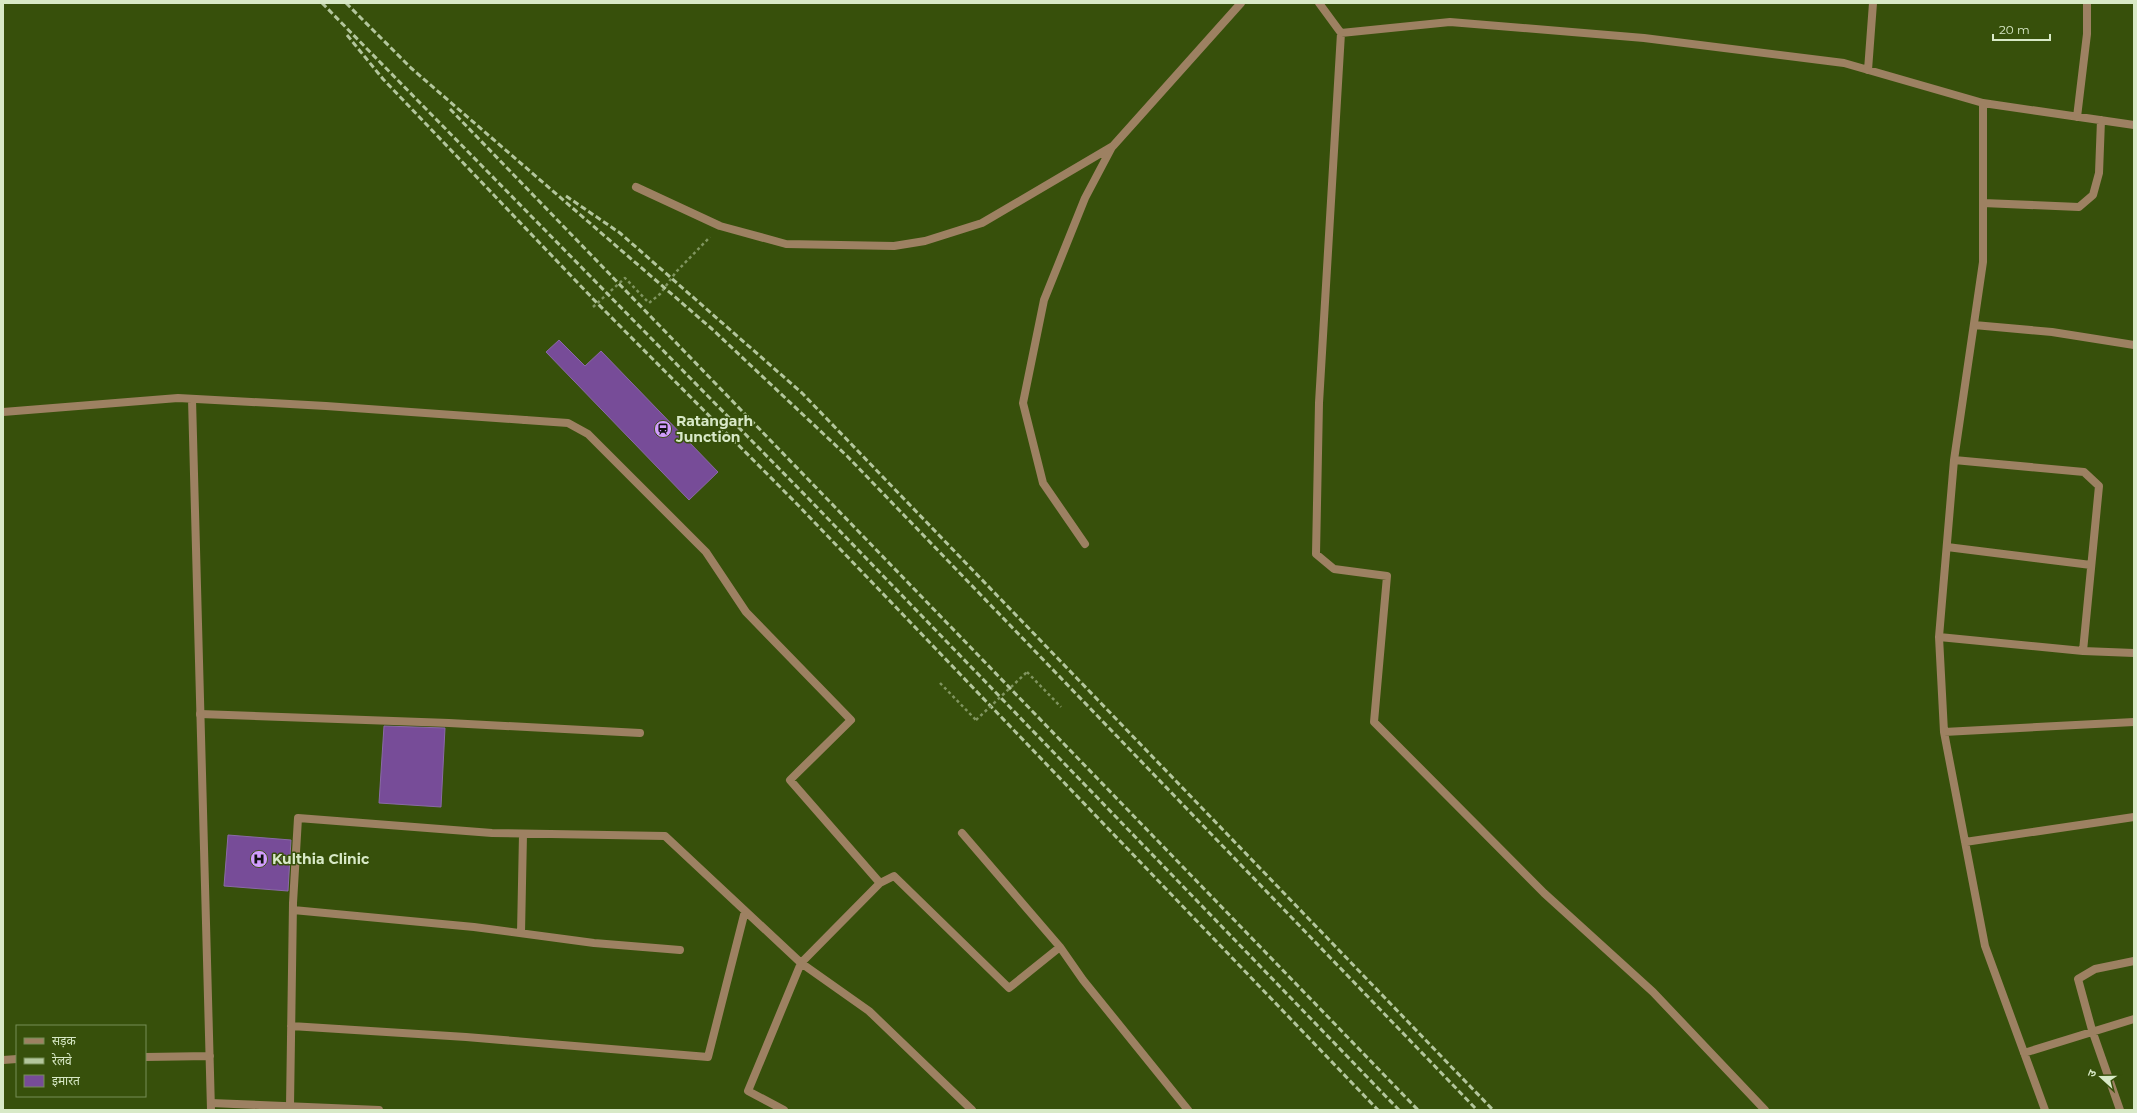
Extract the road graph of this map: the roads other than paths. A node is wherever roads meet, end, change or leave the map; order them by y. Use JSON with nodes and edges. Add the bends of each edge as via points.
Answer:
{"nodes":[{"id":1,"x":1241,"y":3,"type":"edge"},
{"id":2,"x":1319,"y":3,"type":"edge"},
{"id":3,"x":1873,"y":3,"type":"edge"},
{"id":4,"x":2087,"y":3,"type":"edge"},
{"id":5,"x":1341,"y":33,"type":"junction"},
{"id":6,"x":1868,"y":70,"type":"junction"},
{"id":7,"x":1983,"y":103,"type":"junction"},
{"id":8,"x":2077,"y":117,"type":"junction"},
{"id":9,"x":2101,"y":120,"type":"junction"},
{"id":10,"x":2134,"y":125,"type":"edge"},
{"id":11,"x":1113,"y":146,"type":"junction"},
{"id":12,"x":636,"y":188,"type":"dead end"},
{"id":13,"x":1983,"y":203,"type":"junction"},
{"id":14,"x":1974,"y":325,"type":"junction"},
{"id":15,"x":2134,"y":344,"type":"edge"},
{"id":16,"x":192,"y":399,"type":"junction"},
{"id":17,"x":3,"y":412,"type":"edge"},
{"id":18,"x":1954,"y":460,"type":"junction"},
{"id":19,"x":1085,"y":544,"type":"dead end"},
{"id":20,"x":1947,"y":547,"type":"junction"},
{"id":21,"x":2091,"y":565,"type":"junction"},
{"id":22,"x":1939,"y":637,"type":"junction"},
{"id":23,"x":2082,"y":651,"type":"junction"},
{"id":24,"x":2134,"y":654,"type":"edge"},
{"id":25,"x":200,"y":714,"type":"junction"},
{"id":26,"x":2134,"y":722,"type":"edge"},
{"id":27,"x":1944,"y":732,"type":"junction"},
{"id":28,"x":640,"y":733,"type":"dead end"},
{"id":29,"x":2134,"y":817,"type":"edge"},
{"id":30,"x":962,"y":833,"type":"dead end"},
{"id":31,"x":523,"y":834,"type":"junction"},
{"id":32,"x":1965,"y":842,"type":"junction"},
{"id":33,"x":880,"y":883,"type":"junction"},
{"id":34,"x":293,"y":910,"type":"junction"},
{"id":35,"x":745,"y":911,"type":"junction"},
{"id":36,"x":521,"y":933,"type":"junction"},
{"id":37,"x":1060,"y":947,"type":"junction"},
{"id":38,"x":680,"y":950,"type":"dead end"},
{"id":39,"x":2134,"y":961,"type":"edge"},
{"id":40,"x":801,"y":963,"type":"junction"},
{"id":41,"x":2134,"y":1019,"type":"edge"},
{"id":42,"x":291,"y":1026,"type":"junction"},
{"id":43,"x":2092,"y":1030,"type":"junction"},
{"id":44,"x":2024,"y":1053,"type":"junction"},
{"id":45,"x":210,"y":1056,"type":"junction"},
{"id":46,"x":146,"y":1057,"type":"edge"},
{"id":47,"x":3,"y":1060,"type":"edge"},
{"id":48,"x":16,"y":1060,"type":"edge"},
{"id":49,"x":290,"y":1106,"type":"junction"},
{"id":50,"x":211,"y":1107,"type":"edge"},
{"id":51,"x":379,"y":1110,"type":"edge"},
{"id":52,"x":784,"y":1110,"type":"edge"},
{"id":53,"x":972,"y":1110,"type":"edge"},
{"id":54,"x":1188,"y":1110,"type":"edge"},
{"id":55,"x":1765,"y":1110,"type":"edge"},
{"id":56,"x":2045,"y":1110,"type":"edge"},
{"id":57,"x":2120,"y":1110,"type":"edge"}],
"edges":[{"from":1,"to":11,"type":"street"},
{"from":2,"to":5,"type":"street"},
{"from":3,"to":6,"type":"street"},
{"from":4,"to":8,"type":"street","via":[[2087,34]]},
{"from":5,"to":6,"type":"street","via":[[1450,22],[1644,38],[1844,63]]},
{"from":5,"to":55,"type":"street","via":[[1319,403],[1316,554],[1334,569],[1387,576],[1374,722],[1544,893],[1653,992]]},
{"from":6,"to":7,"type":"street"},
{"from":7,"to":8,"type":"street"},
{"from":7,"to":13,"type":"street"},
{"from":8,"to":9,"type":"street"},
{"from":9,"to":10,"type":"street"},
{"from":9,"to":13,"type":"street","via":[[2099,172],[2093,195],[2078,207]]},
{"from":11,"to":12,"type":"street","via":[[982,223],[925,241],[894,246],[786,244],[720,226]]},
{"from":11,"to":19,"type":"street","via":[[1085,198],[1044,300],[1023,403],[1043,483]]},
{"from":13,"to":14,"type":"street","via":[[1983,262]]},
{"from":14,"to":15,"type":"street","via":[[2052,332]]},
{"from":14,"to":18,"type":"street"},
{"from":16,"to":17,"type":"street"},
{"from":16,"to":25,"type":"street"},
{"from":16,"to":33,"type":"street","via":[[568,423],[588,434],[706,552],[746,612],[851,720],[790,780]]},
{"from":18,"to":20,"type":"street"},
{"from":18,"to":21,"type":"street","via":[[2084,472],[2092,478],[2099,486]]},
{"from":20,"to":21,"type":"street"},
{"from":20,"to":22,"type":"street"},
{"from":21,"to":23,"type":"street"},
{"from":22,"to":23,"type":"street"},
{"from":22,"to":27,"type":"street"},
{"from":23,"to":24,"type":"street"},
{"from":25,"to":28,"type":"street"},
{"from":25,"to":45,"type":"street"},
{"from":26,"to":27,"type":"street"},
{"from":27,"to":32,"type":"street"},
{"from":29,"to":32,"type":"street"},
{"from":30,"to":37,"type":"street"},
{"from":31,"to":34,"type":"street","via":[[298,818]]},
{"from":31,"to":35,"type":"street","via":[[664,836]]},
{"from":31,"to":36,"type":"street"},
{"from":32,"to":44,"type":"street","via":[[1985,946]]},
{"from":33,"to":37,"type":"street","via":[[894,876],[1009,988]]},
{"from":33,"to":40,"type":"street"},
{"from":34,"to":36,"type":"street"},
{"from":34,"to":42,"type":"street"},
{"from":35,"to":40,"type":"street"},
{"from":35,"to":42,"type":"street","via":[[708,1057],[466,1037]]},
{"from":36,"to":38,"type":"street","via":[[594,943]]},
{"from":37,"to":54,"type":"street","via":[[1083,980]]},
{"from":39,"to":43,"type":"street","via":[[2095,969],[2078,979]]},
{"from":40,"to":52,"type":"street","via":[[748,1091]]},
{"from":40,"to":53,"type":"street","via":[[869,1011]]},
{"from":41,"to":43,"type":"street"},
{"from":42,"to":49,"type":"street"},
{"from":43,"to":44,"type":"street"},
{"from":43,"to":57,"type":"street"},
{"from":44,"to":56,"type":"street"},
{"from":45,"to":46,"type":"street"},
{"from":45,"to":50,"type":"street"},
{"from":47,"to":48,"type":"street"},
{"from":49,"to":50,"type":"street"},
{"from":49,"to":51,"type":"street"}]}
